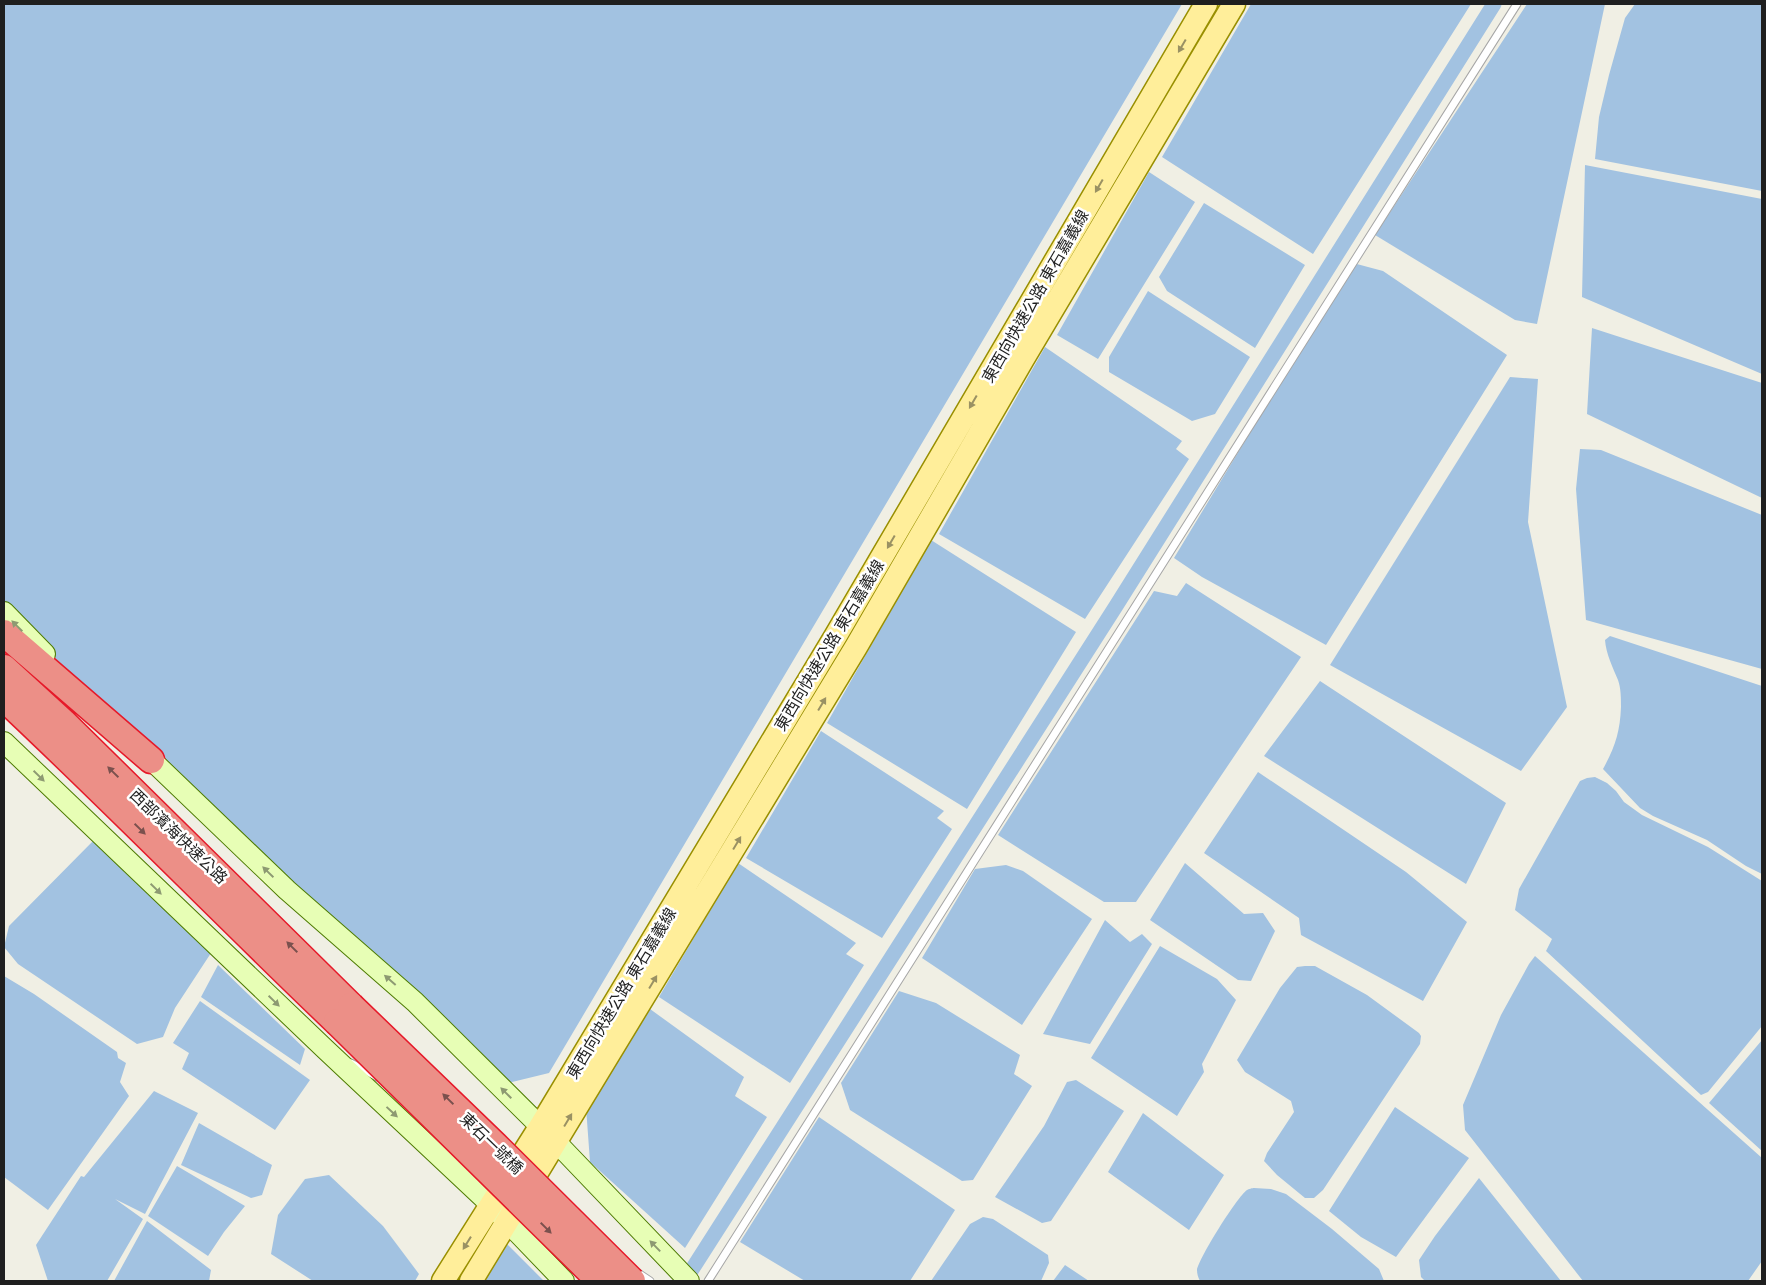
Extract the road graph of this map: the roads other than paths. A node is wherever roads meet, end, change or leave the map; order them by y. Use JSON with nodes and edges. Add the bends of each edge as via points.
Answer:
{"nodes":[{"id":1,"x":1206,"y":4,"type":"edge"},
{"id":2,"x":1234,"y":4,"type":"edge"},
{"id":3,"x":1517,"y":4,"type":"edge"},
{"id":4,"x":4,"y":612,"type":"edge"},
{"id":5,"x":4,"y":634,"type":"edge"},
{"id":6,"x":4,"y":668,"type":"edge"},
{"id":7,"x":4,"y":698,"type":"edge"},
{"id":8,"x":4,"y":742,"type":"edge"},
{"id":9,"x":150,"y":760,"type":"junction"},
{"id":10,"x":344,"y":1014,"type":"junction"},
{"id":11,"x":325,"y":1049,"type":"junction"},
{"id":12,"x":548,"y":1134,"type":"junction"},
{"id":13,"x":471,"y":1142,"type":"dead end"},
{"id":14,"x":518,"y":1181,"type":"junction"},
{"id":15,"x":491,"y":1205,"type":"junction"},
{"id":16,"x":507,"y":1222,"type":"junction"},
{"id":17,"x":443,"y":1281,"type":"edge"},
{"id":18,"x":471,"y":1281,"type":"edge"},
{"id":19,"x":564,"y":1281,"type":"edge"},
{"id":20,"x":600,"y":1281,"type":"edge"},
{"id":21,"x":632,"y":1281,"type":"edge"},
{"id":22,"x":650,"y":1281,"type":"edge"},
{"id":23,"x":689,"y":1281,"type":"edge"},
{"id":24,"x":708,"y":1281,"type":"edge"}],
"edges":[{"from":1,"to":12,"type":"main road","name":"東西向快速公路 東石嘉義線","one_way":true},
{"from":12,"to":2,"type":"main road","name":"東西向快速公路 東石嘉義線","one_way":true,"via":[[856,647]]},
{"from":3,"to":24,"type":"lane"},
{"from":9,"to":4,"type":"street","one_way":true},
{"from":5,"to":9,"type":"highway"},
{"from":10,"to":6,"type":"highway","name":"西部濱海快速公路","one_way":true,"via":[[70,729]]},
{"from":7,"to":10,"type":"highway","name":"西部濱海快速公路","one_way":true,"via":[[243,932]]},
{"from":8,"to":11,"type":"street","one_way":true},
{"from":12,"to":9,"type":"street","one_way":true,"via":[[415,1002],[287,890]]},
{"from":10,"to":20,"type":"highway","name":"東石一號橋","one_way":true,"bridge":true},
{"from":21,"to":10,"type":"highway","name":"東石一號橋","one_way":true,"bridge":true,"via":[[501,1152]]},
{"from":11,"to":13,"type":"lane","via":[[380,1078]]},
{"from":11,"to":15,"type":"street","one_way":true},
{"from":12,"to":14,"type":"main road","name":"東西向快速公路 東石嘉義線"},
{"from":23,"to":12,"type":"street","one_way":true},
{"from":14,"to":15,"type":"main road","name":"東西向快速公路 東石嘉義線"},
{"from":14,"to":16,"type":"main road","name":"東西向快速公路 東石嘉義線"},
{"from":14,"to":22,"type":"lane"},
{"from":15,"to":16,"type":"street"},
{"from":15,"to":17,"type":"main road","name":"東西向快速公路 東石嘉義線","one_way":true},
{"from":16,"to":18,"type":"main road","name":"東西向快速公路 東石嘉義線"},
{"from":16,"to":19,"type":"street"}]}
